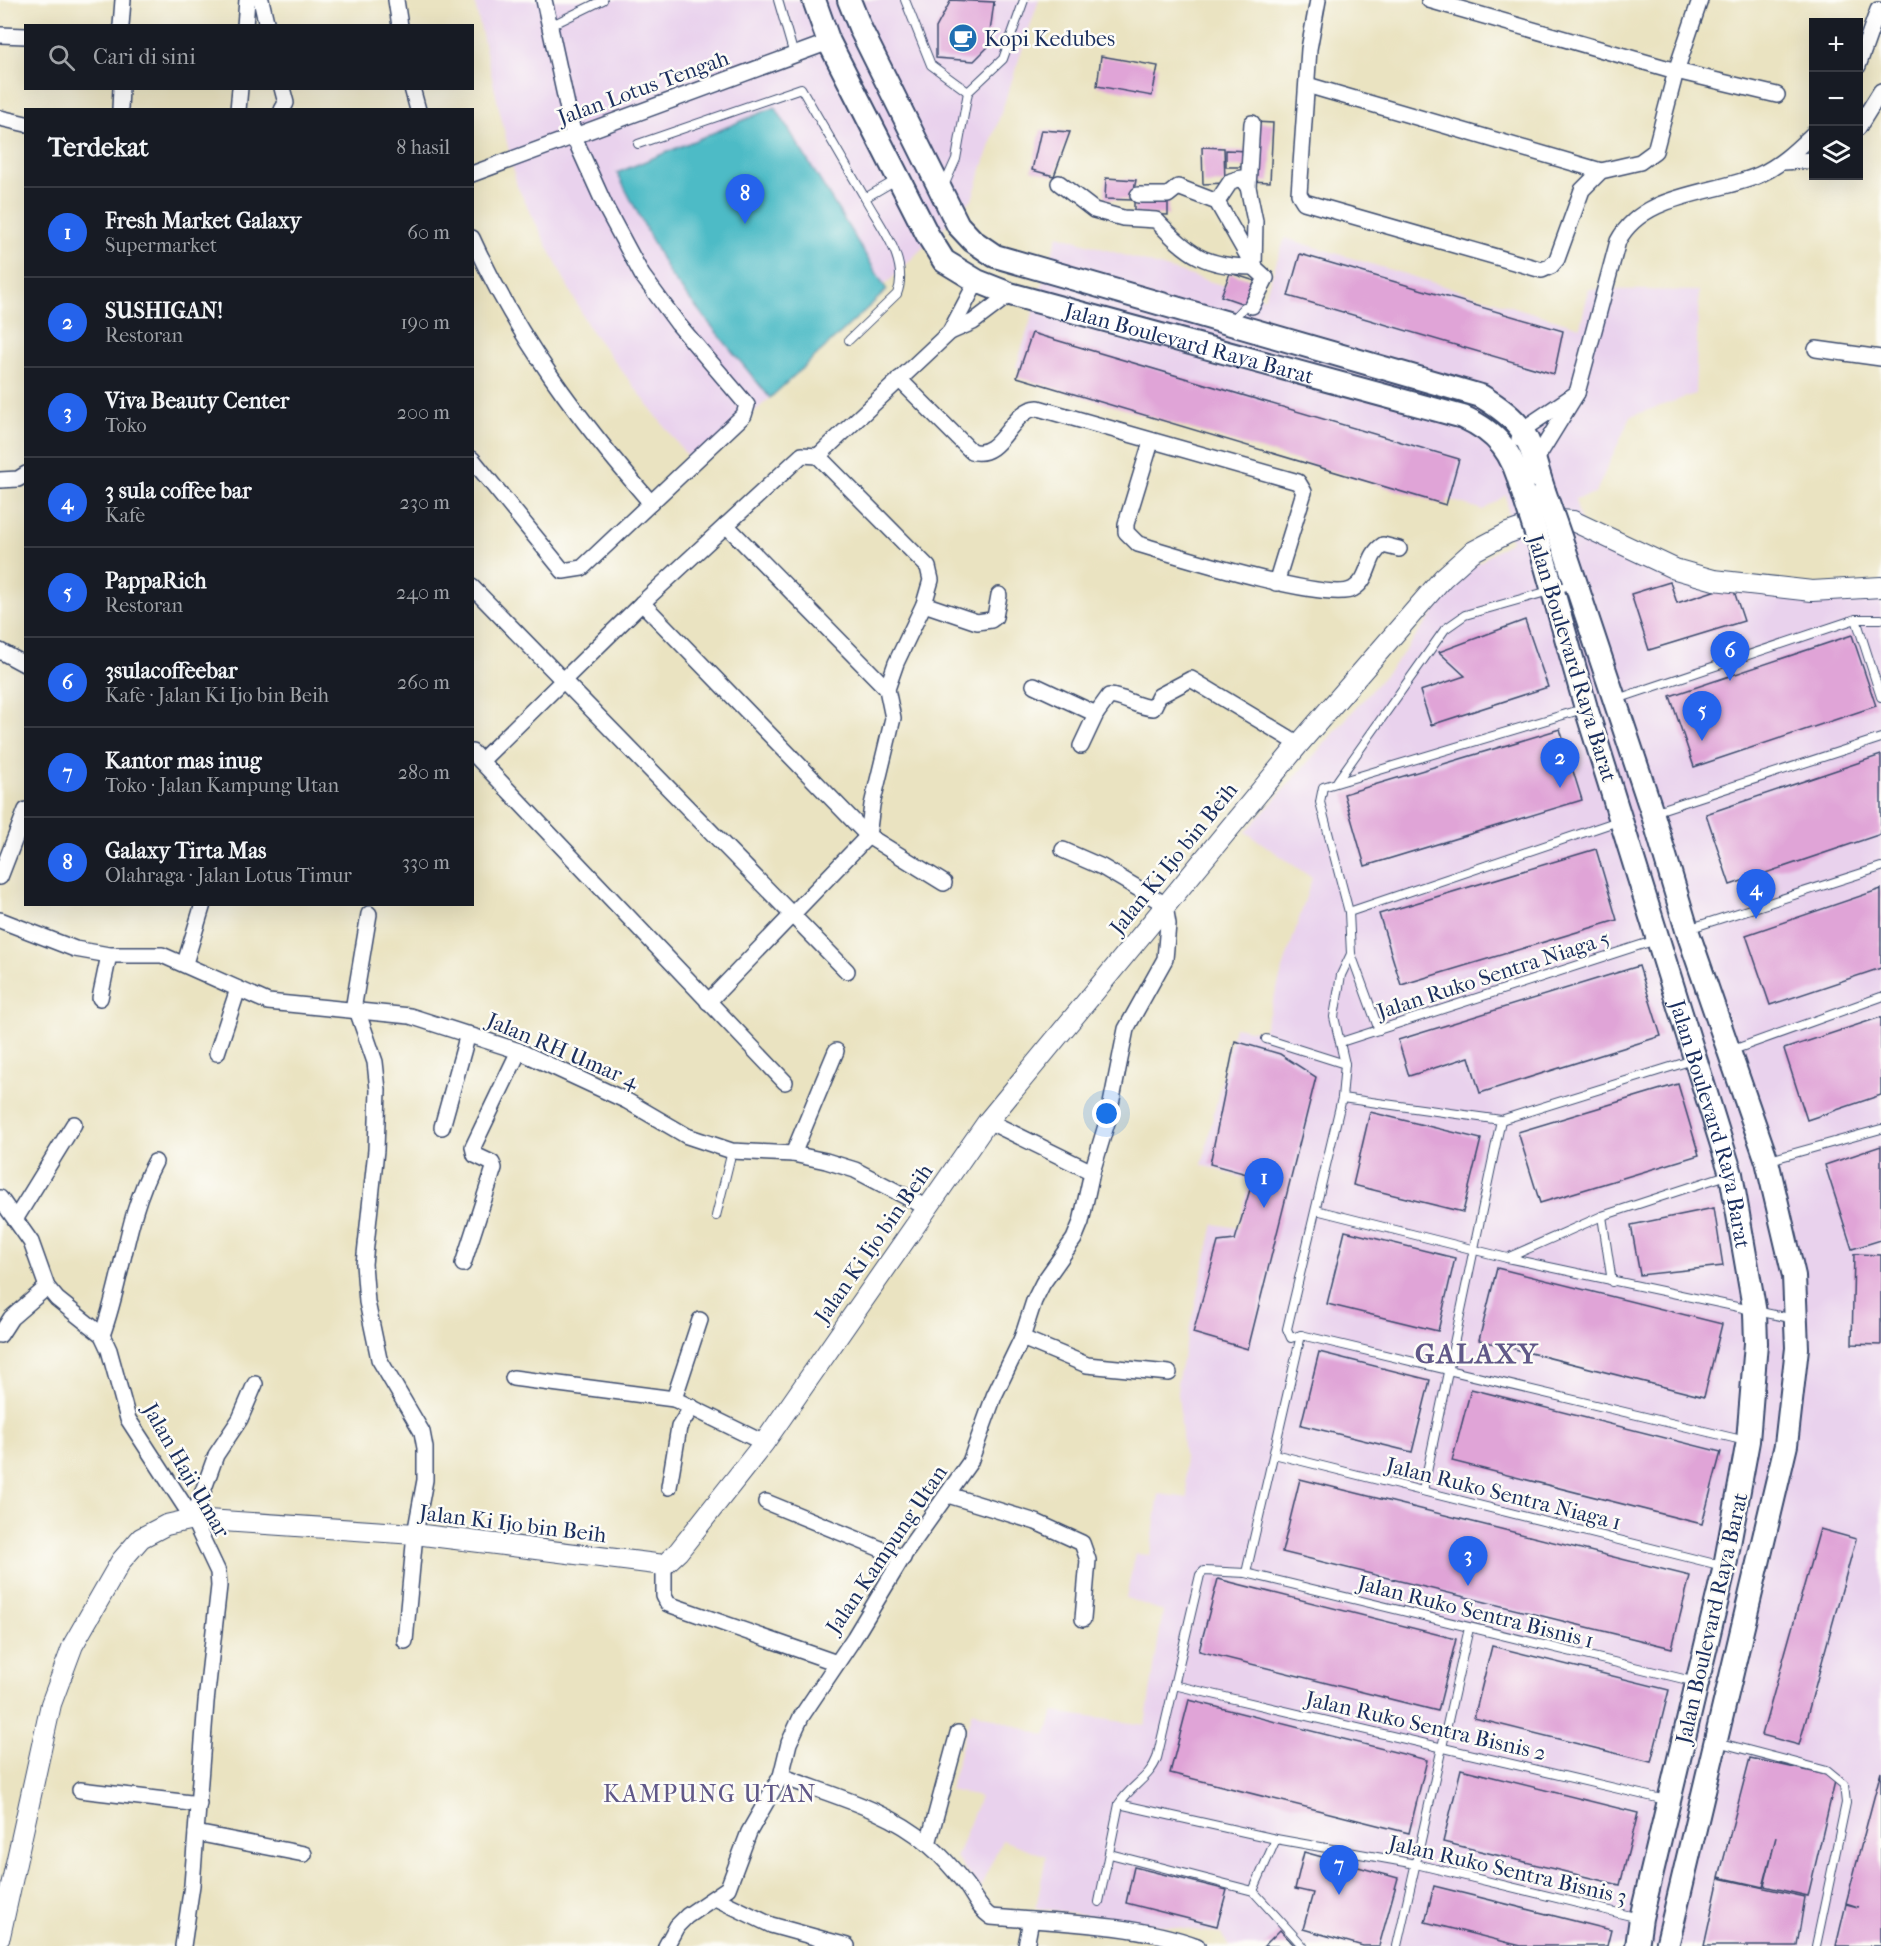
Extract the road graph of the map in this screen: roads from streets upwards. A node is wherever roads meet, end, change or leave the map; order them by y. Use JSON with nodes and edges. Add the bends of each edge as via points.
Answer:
{"nodes":[{"id":1,"x":123,"y":0,"type":"edge"},
{"id":2,"x":247,"y":0,"type":"edge"},
{"id":3,"x":261,"y":0,"type":"edge"},
{"id":4,"x":396,"y":0,"type":"edge"},
{"id":5,"x":544,"y":0,"type":"edge"},
{"id":6,"x":814,"y":0,"type":"edge"},
{"id":7,"x":849,"y":0,"type":"edge"},
{"id":8,"x":1318,"y":0,"type":"edge"},
{"id":9,"x":1429,"y":0,"type":"edge"},
{"id":10,"x":1700,"y":0,"type":"edge"},
{"id":11,"x":1879,"y":9,"type":"edge"},
{"id":12,"x":121,"y":24,"type":"edge"},
{"id":13,"x":245,"y":24,"type":"edge"},
{"id":14,"x":267,"y":24,"type":"edge"},
{"id":15,"x":400,"y":24,"type":"edge"},
{"id":16,"x":0,"y":35,"type":"edge"},
{"id":17,"x":24,"y":36,"type":"edge"},
{"id":18,"x":829,"y":42,"type":"junction"},
{"id":19,"x":1863,"y":52,"type":"edge"},
{"id":20,"x":1676,"y":71,"type":"junction"},
{"id":21,"x":1307,"y":85,"type":"junction"},
{"id":22,"x":121,"y":90,"type":"edge"},
{"id":23,"x":240,"y":90,"type":"edge"},
{"id":24,"x":283,"y":90,"type":"edge"},
{"id":25,"x":413,"y":90,"type":"edge"},
{"id":26,"x":1881,"y":91,"type":"edge"},
{"id":27,"x":1777,"y":95,"type":"dead end"},
{"id":28,"x":120,"y":108,"type":"edge"},
{"id":29,"x":238,"y":108,"type":"edge"},
{"id":30,"x":283,"y":108,"type":"edge"},
{"id":31,"x":417,"y":108,"type":"edge"},
{"id":32,"x":0,"y":118,"type":"edge"},
{"id":33,"x":1252,"y":123,"type":"dead end"},
{"id":34,"x":24,"y":124,"type":"edge"},
{"id":35,"x":1859,"y":126,"type":"edge"},
{"id":36,"x":574,"y":137,"type":"junction"},
{"id":37,"x":1809,"y":138,"type":"edge"},
{"id":38,"x":1809,"y":160,"type":"edge"},
{"id":39,"x":1783,"y":162,"type":"junction"},
{"id":40,"x":1601,"y":171,"type":"junction"},
{"id":41,"x":474,"y":173,"type":"edge"},
{"id":42,"x":1059,"y":183,"type":"dead end"},
{"id":43,"x":1248,"y":188,"type":"junction"},
{"id":44,"x":1138,"y":195,"type":"dead end"},
{"id":45,"x":1217,"y":202,"type":"junction"},
{"id":46,"x":474,"y":242,"type":"edge"},
{"id":47,"x":1254,"y":267,"type":"junction"},
{"id":48,"x":977,"y":280,"type":"junction"},
{"id":49,"x":1010,"y":294,"type":"junction"},
{"id":50,"x":1252,"y":306,"type":"road end"},
{"id":51,"x":950,"y":332,"type":"junction"},
{"id":52,"x":1289,"y":340,"type":"junction"},
{"id":53,"x":1816,"y":349,"type":"dead end"},
{"id":54,"x":1881,"y":358,"type":"edge"},
{"id":55,"x":1281,"y":369,"type":"junction"},
{"id":56,"x":899,"y":380,"type":"junction"},
{"id":57,"x":1577,"y":393,"type":"junction"},
{"id":58,"x":1522,"y":430,"type":"junction"},
{"id":59,"x":1151,"y":442,"type":"junction"},
{"id":60,"x":818,"y":456,"type":"junction"},
{"id":61,"x":474,"y":461,"type":"edge"},
{"id":62,"x":1526,"y":463,"type":"junction"},
{"id":63,"x":24,"y":475,"type":"edge"},
{"id":64,"x":0,"y":480,"type":"edge"},
{"id":65,"x":1533,"y":490,"type":"junction"},
{"id":66,"x":651,"y":503,"type":"junction"},
{"id":67,"x":726,"y":525,"type":"junction"},
{"id":68,"x":1399,"y":549,"type":"dead end"},
{"id":69,"x":1276,"y":583,"type":"junction"},
{"id":70,"x":1881,"y":587,"type":"edge"},
{"id":71,"x":474,"y":589,"type":"edge"},
{"id":72,"x":999,"y":595,"type":"dead end"},
{"id":73,"x":642,"y":603,"type":"junction"},
{"id":74,"x":924,"y":604,"type":"junction"},
{"id":75,"x":1590,"y":623,"type":"junction"},
{"id":76,"x":1563,"y":633,"type":"junction"},
{"id":77,"x":0,"y":651,"type":"edge"},
{"id":78,"x":24,"y":663,"type":"edge"},
{"id":79,"x":564,"y":681,"type":"junction"},
{"id":80,"x":1034,"y":685,"type":"dead end"},
{"id":81,"x":887,"y":689,"type":"junction"},
{"id":82,"x":1096,"y":714,"type":"junction"},
{"id":83,"x":1299,"y":744,"type":"junction"},
{"id":84,"x":1082,"y":746,"type":"dead end"},
{"id":85,"x":477,"y":756,"type":"edge"},
{"id":86,"x":24,"y":815,"type":"edge"},
{"id":87,"x":868,"y":836,"type":"junction"},
{"id":88,"x":1063,"y":850,"type":"dead end"},
{"id":89,"x":0,"y":877,"type":"edge"},
{"id":90,"x":944,"y":883,"type":"dead end"},
{"id":91,"x":202,"y":906,"type":"edge"},
{"id":92,"x":1166,"y":906,"type":"junction"},
{"id":93,"x":369,"y":914,"type":"dead end"},
{"id":94,"x":792,"y":916,"type":"junction"},
{"id":95,"x":0,"y":920,"type":"edge"},
{"id":96,"x":1687,"y":930,"type":"junction"},
{"id":97,"x":1657,"y":939,"type":"junction"},
{"id":98,"x":109,"y":955,"type":"junction"},
{"id":99,"x":185,"y":963,"type":"junction"},
{"id":100,"x":847,"y":971,"type":"dead end"},
{"id":101,"x":238,"y":989,"type":"junction"},
{"id":102,"x":100,"y":998,"type":"dead end"},
{"id":103,"x":708,"y":1002,"type":"junction"},
{"id":104,"x":355,"y":1010,"type":"junction"},
{"id":105,"x":468,"y":1034,"type":"junction"},
{"id":106,"x":519,"y":1051,"type":"junction"},
{"id":107,"x":836,"y":1051,"type":"dead end"},
{"id":108,"x":217,"y":1053,"type":"dead end"},
{"id":109,"x":784,"y":1082,"type":"dead end"},
{"id":110,"x":988,"y":1121,"type":"junction"},
{"id":111,"x":74,"y":1124,"type":"dead end"},
{"id":112,"x":442,"y":1127,"type":"dead end"},
{"id":113,"x":793,"y":1154,"type":"junction"},
{"id":114,"x":155,"y":1162,"type":"dead end"},
{"id":115,"x":1092,"y":1172,"type":"junction"},
{"id":116,"x":0,"y":1198,"type":"edge"},
{"id":117,"x":926,"y":1208,"type":"junction"},
{"id":118,"x":16,"y":1218,"type":"junction"},
{"id":119,"x":463,"y":1264,"type":"dead end"},
{"id":120,"x":47,"y":1287,"type":"junction"},
{"id":121,"x":700,"y":1320,"type":"dead end"},
{"id":122,"x":0,"y":1335,"type":"edge"},
{"id":123,"x":102,"y":1335,"type":"junction"},
{"id":124,"x":1022,"y":1338,"type":"junction"},
{"id":125,"x":1169,"y":1373,"type":"dead end"},
{"id":126,"x":513,"y":1378,"type":"dead end"},
{"id":127,"x":255,"y":1384,"type":"dead end"},
{"id":128,"x":674,"y":1399,"type":"junction"},
{"id":129,"x":692,"y":1407,"type":"junction"},
{"id":130,"x":764,"y":1443,"type":"junction"},
{"id":131,"x":669,"y":1487,"type":"dead end"},
{"id":132,"x":948,"y":1495,"type":"junction"},
{"id":133,"x":766,"y":1502,"type":"dead end"},
{"id":134,"x":193,"y":1519,"type":"junction"},
{"id":135,"x":415,"y":1534,"type":"junction"},
{"id":136,"x":903,"y":1558,"type":"junction"},
{"id":137,"x":664,"y":1565,"type":"junction"},
{"id":138,"x":1083,"y":1619,"type":"dead end"},
{"id":139,"x":405,"y":1641,"type":"dead end"},
{"id":140,"x":837,"y":1663,"type":"junction"},
{"id":141,"x":958,"y":1733,"type":"dead end"},
{"id":142,"x":781,"y":1776,"type":"junction"},
{"id":143,"x":80,"y":1790,"type":"dead end"},
{"id":144,"x":199,"y":1803,"type":"junction"},
{"id":145,"x":195,"y":1833,"type":"junction"},
{"id":146,"x":928,"y":1844,"type":"junction"},
{"id":147,"x":304,"y":1854,"type":"dead end"},
{"id":148,"x":715,"y":1898,"type":"junction"},
{"id":149,"x":1641,"y":1918,"type":"junction"},
{"id":150,"x":1031,"y":1920,"type":"junction"},
{"id":151,"x":0,"y":1936,"type":"edge"},
{"id":152,"x":1669,"y":1936,"type":"edge"},
{"id":153,"x":183,"y":1946,"type":"edge"},
{"id":154,"x":666,"y":1946,"type":"edge"},
{"id":155,"x":847,"y":1946,"type":"edge"},
{"id":156,"x":1026,"y":1946,"type":"edge"},
{"id":157,"x":1197,"y":1946,"type":"edge"},
{"id":158,"x":1637,"y":1946,"type":"edge"}],
"edges":[{"from":1,"to":12,"type":"street"},
{"from":2,"to":13,"type":"street"},
{"from":3,"to":14,"type":"street"},
{"from":4,"to":15,"type":"street"},
{"from":5,"to":36,"type":"street"},
{"from":6,"to":18,"type":"main road","name":"Jalan Boulevard Raya Barat"},
{"from":7,"to":52,"type":"main road","name":"Jalan Boulevard Raya Barat","via":[[958,225],[973,241],[995,256]]},
{"from":8,"to":21,"type":"street"},
{"from":9,"to":20,"type":"street"},
{"from":10,"to":20,"type":"street"},
{"from":11,"to":19,"type":"street"},
{"from":16,"to":17,"type":"street"},
{"from":18,"to":36,"type":"street","name":"Jalan Lotus Tengah"},
{"from":18,"to":48,"type":"main road","name":"Jalan Boulevard Raya Barat","via":[[927,234],[944,261]]},
{"from":20,"to":27,"type":"street"},
{"from":20,"to":40,"type":"street","via":[[1655,151],[1640,162]]},
{"from":21,"to":40,"type":"street"},
{"from":21,"to":40,"type":"street","via":[[1299,194],[1304,202],[1542,270],[1557,259],[1582,190]]},
{"from":22,"to":28,"type":"street"},
{"from":23,"to":29,"type":"street"},
{"from":24,"to":30,"type":"street","via":[[286,103]]},
{"from":25,"to":31,"type":"street"},
{"from":26,"to":35,"type":"street"},
{"from":32,"to":34,"type":"street"},
{"from":33,"to":43,"type":"street"},
{"from":36,"to":41,"type":"street","name":"Jalan Lotus Tengah"},
{"from":36,"to":66,"type":"street","via":[[642,275],[747,405],[744,415]]},
{"from":37,"to":39,"type":"street"},
{"from":38,"to":39,"type":"street"},
{"from":39,"to":57,"type":"street","via":[[1758,175],[1659,206],[1636,216],[1624,229]]},
{"from":42,"to":47,"type":"street","via":[[1094,210],[1123,218],[1156,220],[1182,247],[1215,265]]},
{"from":43,"to":45,"type":"street","via":[[1241,178],[1231,181]]},
{"from":43,"to":47,"type":"street","via":[[1255,221]]},
{"from":44,"to":45,"type":"street","via":[[1168,195],[1178,187]]},
{"from":45,"to":47,"type":"street"},
{"from":46,"to":66,"type":"street","via":[[538,360],[608,454]]},
{"from":47,"to":50,"type":"street","via":[[1266,278]]},
{"from":48,"to":49,"type":"main road","name":"Jalan Boulevard Raya Barat"},
{"from":48,"to":51,"type":"street"},
{"from":49,"to":51,"type":"street","via":[[973,322]]},
{"from":49,"to":55,"type":"main road","name":"Jalan Boulevard Raya Barat"},
{"from":51,"to":56,"type":"street"},
{"from":52,"to":55,"type":"main road"},
{"from":52,"to":58,"type":"main road","name":"Jalan Boulevard Raya Barat","via":[[1481,396],[1507,411]]},
{"from":53,"to":54,"type":"street"},
{"from":55,"to":62,"type":"main road","name":"Jalan Boulevard Raya Barat","via":[[1463,417],[1479,424]]},
{"from":56,"to":59,"type":"street","via":[[976,453],[990,449],[1025,410],[1033,408]]},
{"from":56,"to":60,"type":"street"},
{"from":57,"to":58,"type":"street"},
{"from":57,"to":62,"type":"street"},
{"from":58,"to":62,"type":"main road","name":"Jalan Boulevard Raya Barat"},
{"from":59,"to":69,"type":"street","via":[[1126,532],[1138,544]]},
{"from":59,"to":69,"type":"street","via":[[1298,482],[1304,492]]},
{"from":60,"to":67,"type":"street","via":[[802,456]]},
{"from":60,"to":74,"type":"street","via":[[928,567],[931,580]]},
{"from":61,"to":66,"type":"street","via":[[563,570],[582,568]]},
{"from":62,"to":65,"type":"main road","name":"Jalan Boulevard Raya Barat"},
{"from":63,"to":64,"type":"street"},
{"from":65,"to":75,"type":"main road","name":"Jalan Boulevard Raya Barat","bridge":true,"via":[[1565,551]]},
{"from":65,"to":76,"type":"main road","name":"Jalan Boulevard Raya Barat","bridge":true,"via":[[1540,549]]},
{"from":67,"to":73,"type":"street"},
{"from":67,"to":81,"type":"street"},
{"from":68,"to":69,"type":"street","via":[[1387,544],[1376,549],[1364,581],[1351,591]]},
{"from":70,"to":83,"type":"street","name":"Jalan Ki Ijo bin Beih","via":[[1812,591],[1714,580],[1675,569],[1573,521],[1548,519],[1508,533],[1472,552],[1443,578]]},
{"from":71,"to":79,"type":"street"},
{"from":72,"to":74,"type":"street","via":[[995,617],[985,622]]},
{"from":73,"to":79,"type":"street"},
{"from":73,"to":87,"type":"street"},
{"from":74,"to":81,"type":"street"},
{"from":75,"to":76,"type":"main road"},
{"from":75,"to":96,"type":"main road","name":"Jalan Boulevard Raya Barat"},
{"from":76,"to":97,"type":"main road","name":"Jalan Boulevard Raya Barat"},
{"from":77,"to":78,"type":"street"},
{"from":79,"to":85,"type":"street"},
{"from":79,"to":94,"type":"street"},
{"from":80,"to":82,"type":"street"},
{"from":81,"to":87,"type":"street","via":[[893,718]]},
{"from":82,"to":83,"type":"street","via":[[1109,696],[1121,696],[1133,705],[1153,708],[1159,696],[1191,679]]},
{"from":82,"to":84,"type":"street"},
{"from":83,"to":92,"type":"street","name":"Jalan Ki Ijo bin Beih"},
{"from":85,"to":103,"type":"street"},
{"from":86,"to":89,"type":"street"},
{"from":87,"to":90,"type":"street"},
{"from":87,"to":94,"type":"street"},
{"from":88,"to":92,"type":"street","via":[[1102,867]]},
{"from":91,"to":99,"type":"street"},
{"from":92,"to":110,"type":"street","name":"Jalan Ki Ijo bin Beih"},
{"from":92,"to":115,"type":"street","name":"Jalan Kampung Utan","via":[[1165,959],[1126,1029],[1108,1119]]},
{"from":93,"to":104,"type":"street"},
{"from":94,"to":100,"type":"street"},
{"from":94,"to":103,"type":"street"},
{"from":95,"to":98,"type":"street","name":"Jalan RH Umar 4","via":[[61,945]]},
{"from":96,"to":97,"type":"main road"},
{"from":96,"to":152,"type":"main road","name":"Jalan Boulevard Raya Barat","via":[[1767,1161],[1794,1276],[1797,1348],[1786,1445]]},
{"from":97,"to":149,"type":"main road","name":"Jalan Boulevard Raya Barat","via":[[1731,1174],[1755,1313],[1756,1343],[1748,1441],[1725,1566]]},
{"from":98,"to":99,"type":"street","name":"Jalan RH Umar 4","via":[[162,955]]},
{"from":98,"to":102,"type":"street"},
{"from":99,"to":101,"type":"street","name":"Jalan RH Umar 4"},
{"from":101,"to":104,"type":"street","name":"Jalan RH Umar 4","via":[[282,1005]]},
{"from":101,"to":108,"type":"street"},
{"from":103,"to":109,"type":"street"},
{"from":104,"to":105,"type":"street","name":"Jalan RH Umar 4","via":[[410,1016]]},
{"from":104,"to":135,"type":"street","via":[[375,1062],[378,1090],[364,1264],[366,1294],[379,1359],[422,1432],[425,1480]]},
{"from":105,"to":106,"type":"street","name":"Jalan RH Umar 4"},
{"from":105,"to":112,"type":"street"},
{"from":106,"to":113,"type":"street","name":"Jalan RH Umar 4","via":[[627,1101],[687,1136],[732,1151]]},
{"from":106,"to":119,"type":"street","via":[[473,1147],[475,1155],[494,1168]]},
{"from":107,"to":113,"type":"street"},
{"from":110,"to":115,"type":"street"},
{"from":110,"to":117,"type":"street","name":"Jalan Ki Ijo bin Beih"},
{"from":111,"to":118,"type":"street"},
{"from":113,"to":117,"type":"street","name":"Jalan RH Umar 4","via":[[855,1170]]},
{"from":114,"to":123,"type":"street","via":[[145,1180],[123,1256],[115,1301]]},
{"from":115,"to":124,"type":"street","name":"Jalan Kampung Utan","via":[[1082,1222],[1067,1252],[1043,1282]]},
{"from":116,"to":118,"type":"street"},
{"from":117,"to":130,"type":"street","name":"Jalan Ki Ijo bin Beih"},
{"from":118,"to":120,"type":"street","via":[[31,1242]]},
{"from":120,"to":122,"type":"street","via":[[11,1318]]},
{"from":120,"to":123,"type":"street"},
{"from":121,"to":128,"type":"street"},
{"from":123,"to":134,"type":"street","name":"Jalan Haji Umar","via":[[128,1419]]},
{"from":124,"to":125,"type":"street","via":[[1087,1365]]},
{"from":124,"to":132,"type":"street","name":"Jalan Kampung Utan","via":[[994,1396],[970,1462]]},
{"from":126,"to":128,"type":"street"},
{"from":127,"to":134,"type":"street","via":[[240,1419],[216,1455]]},
{"from":128,"to":129,"type":"street"},
{"from":129,"to":130,"type":"street"},
{"from":129,"to":131,"type":"street","via":[[679,1427]]},
{"from":130,"to":137,"type":"street","name":"Jalan Ki Ijo bin Beih"},
{"from":132,"to":136,"type":"street","name":"Jalan Kampung Utan"},
{"from":132,"to":138,"type":"street","via":[[1036,1522],[1082,1543],[1088,1560]]},
{"from":133,"to":136,"type":"street"},
{"from":134,"to":135,"type":"street","name":"Jalan Ki Ijo bin Beih"},
{"from":134,"to":144,"type":"street","name":"Jalan Haji Umar","via":[[218,1572],[219,1586]]},
{"from":134,"to":151,"type":"street","name":"Jalan Ki Ijo bin Beih","via":[[166,1525],[141,1538],[121,1561],[73,1645],[51,1704]]},
{"from":135,"to":137,"type":"street","name":"Jalan Ki Ijo bin Beih"},
{"from":135,"to":139,"type":"street"},
{"from":136,"to":140,"type":"street","name":"Jalan Kampung Utan"},
{"from":137,"to":140,"type":"street","via":[[664,1596],[668,1604]]},
{"from":140,"to":142,"type":"street","name":"Jalan Kampung Utan","via":[[801,1716]]},
{"from":141,"to":146,"type":"street"},
{"from":142,"to":146,"type":"street","via":[[881,1814]]},
{"from":142,"to":148,"type":"street","name":"Jalan Kampung Utan","via":[[749,1832],[734,1877]]},
{"from":143,"to":144,"type":"street"},
{"from":144,"to":145,"type":"street","name":"Jalan Haji Umar"},
{"from":145,"to":147,"type":"street"},
{"from":145,"to":153,"type":"street","name":"Jalan Haji Umar"},
{"from":146,"to":150,"type":"street","via":[[966,1885],[986,1914]]},
{"from":148,"to":154,"type":"street","name":"Jalan Kampung Utan","via":[[676,1926]]},
{"from":148,"to":155,"type":"street","via":[[771,1925]]},
{"from":149,"to":152,"type":"main road"},
{"from":149,"to":158,"type":"main road","name":"Jalan Boulevard Raya Barat"},
{"from":150,"to":156,"type":"street"},
{"from":150,"to":157,"type":"street","via":[[1165,1936]]}]}
